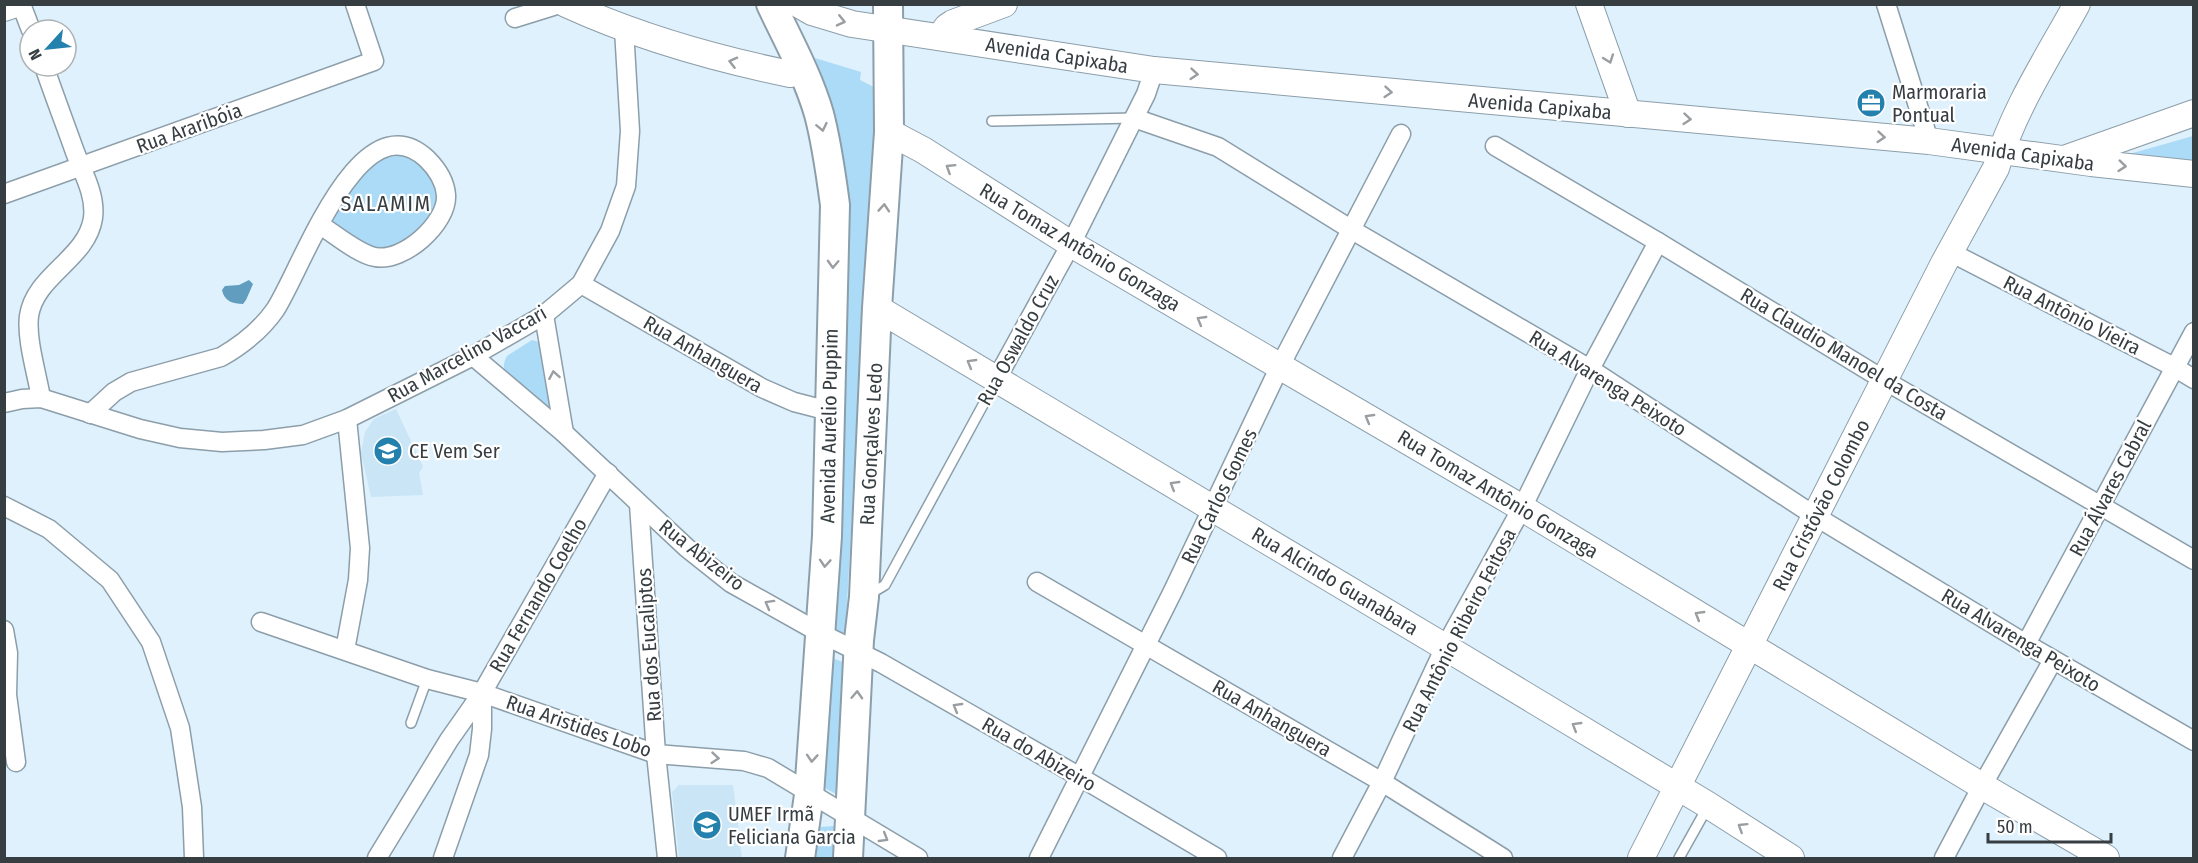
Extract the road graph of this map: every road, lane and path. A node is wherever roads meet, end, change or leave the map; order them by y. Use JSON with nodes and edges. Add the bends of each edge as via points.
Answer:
{"nodes":[{"id":1,"x":16,"y":4,"type":"edge"},
{"id":2,"x":355,"y":4,"type":"edge"},
{"id":3,"x":560,"y":4,"type":"edge"},
{"id":4,"x":566,"y":4,"type":"edge"},
{"id":5,"x":771,"y":4,"type":"edge"},
{"id":6,"x":798,"y":4,"type":"edge"},
{"id":7,"x":1886,"y":4,"type":"edge"},
{"id":8,"x":2078,"y":4,"type":"edge"},
{"id":9,"x":1593,"y":6,"type":"edge"},
{"id":10,"x":998,"y":7,"type":"edge"},
{"id":11,"x":4,"y":8,"type":"edge"},
{"id":12,"x":888,"y":17,"type":"edge"},
{"id":13,"x":515,"y":18,"type":"dead end"},
{"id":14,"x":624,"y":29,"type":"junction"},
{"id":15,"x":940,"y":37,"type":"junction"},
{"id":16,"x":974,"y":42,"type":"junction"},
{"id":17,"x":1154,"y":70,"type":"junction"},
{"id":18,"x":803,"y":71,"type":"junction"},
{"id":19,"x":48,"y":78,"type":"edge"},
{"id":20,"x":2193,"y":113,"type":"edge"},
{"id":21,"x":1628,"y":114,"type":"junction"},
{"id":22,"x":1134,"y":118,"type":"junction"},
{"id":23,"x":992,"y":121,"type":"dead end"},
{"id":24,"x":888,"y":132,"type":"junction"},
{"id":25,"x":1401,"y":134,"type":"dead end"},
{"id":26,"x":1929,"y":141,"type":"junction"},
{"id":27,"x":1494,"y":146,"type":"dead end"},
{"id":28,"x":2001,"y":151,"type":"junction"},
{"id":29,"x":2064,"y":159,"type":"junction"},
{"id":30,"x":81,"y":168,"type":"junction"},
{"id":31,"x":2193,"y":174,"type":"edge"},
{"id":32,"x":4,"y":194,"type":"edge"},
{"id":33,"x":320,"y":225,"type":"junction"},
{"id":34,"x":1352,"y":230,"type":"junction"},
{"id":35,"x":1658,"y":242,"type":"junction"},
{"id":36,"x":1071,"y":244,"type":"junction"},
{"id":37,"x":1950,"y":252,"type":"junction"},
{"id":38,"x":581,"y":284,"type":"junction"},
{"id":39,"x":877,"y":308,"type":"junction"},
{"id":40,"x":544,"y":315,"type":"junction"},
{"id":41,"x":2193,"y":332,"type":"edge"},
{"id":42,"x":473,"y":356,"type":"junction"},
{"id":43,"x":1280,"y":366,"type":"junction"},
{"id":44,"x":2174,"y":367,"type":"junction"},
{"id":45,"x":1590,"y":369,"type":"junction"},
{"id":46,"x":997,"y":378,"type":"junction"},
{"id":47,"x":2193,"y":379,"type":"edge"},
{"id":48,"x":1884,"y":380,"type":"junction"},
{"id":49,"x":41,"y":398,"type":"junction"},
{"id":50,"x":4,"y":403,"type":"edge"},
{"id":51,"x":829,"y":411,"type":"junction"},
{"id":52,"x":90,"y":414,"type":"junction"},
{"id":53,"x":347,"y":419,"type":"junction"},
{"id":54,"x":564,"y":432,"type":"junction"},
{"id":55,"x":608,"y":473,"type":"junction"},
{"id":56,"x":639,"y":504,"type":"junction"},
{"id":57,"x":4,"y":506,"type":"edge"},
{"id":58,"x":2102,"y":506,"type":"junction"},
{"id":59,"x":1213,"y":508,"type":"junction"},
{"id":60,"x":1522,"y":508,"type":"junction"},
{"id":61,"x":1815,"y":516,"type":"junction"},
{"id":62,"x":2193,"y":560,"type":"edge"},
{"id":63,"x":1037,"y":582,"type":"dead end"},
{"id":64,"x":864,"y":597,"type":"junction"},
{"id":65,"x":261,"y":622,"type":"dead end"},
{"id":66,"x":4,"y":630,"type":"edge"},
{"id":67,"x":820,"y":633,"type":"junction"},
{"id":68,"x":2026,"y":644,"type":"junction"},
{"id":69,"x":1146,"y":645,"type":"junction"},
{"id":70,"x":1749,"y":645,"type":"junction"},
{"id":71,"x":1445,"y":647,"type":"junction"},
{"id":72,"x":345,"y":650,"type":"junction"},
{"id":73,"x":859,"y":651,"type":"junction"},
{"id":74,"x":2053,"y":660,"type":"junction"},
{"id":75,"x":427,"y":679,"type":"junction"},
{"id":76,"x":482,"y":693,"type":"junction"},
{"id":77,"x":411,"y":723,"type":"dead end"},
{"id":78,"x":2193,"y":741,"type":"edge"},
{"id":79,"x":656,"y":753,"type":"junction"},
{"id":80,"x":16,"y":762,"type":"dead end"},
{"id":81,"x":1080,"y":777,"type":"junction"},
{"id":82,"x":1382,"y":782,"type":"junction"},
{"id":83,"x":1982,"y":786,"type":"junction"},
{"id":84,"x":1677,"y":787,"type":"junction"},
{"id":85,"x":809,"y":795,"type":"junction"},
{"id":86,"x":1708,"y":805,"type":"junction"},
{"id":87,"x":849,"y":819,"type":"junction"},
{"id":88,"x":194,"y":858,"type":"edge"},
{"id":89,"x":377,"y":858,"type":"edge"},
{"id":90,"x":443,"y":858,"type":"edge"},
{"id":91,"x":667,"y":858,"type":"edge"},
{"id":92,"x":800,"y":858,"type":"edge"},
{"id":93,"x":848,"y":858,"type":"edge"},
{"id":94,"x":918,"y":858,"type":"edge"},
{"id":95,"x":1039,"y":858,"type":"edge"},
{"id":96,"x":1217,"y":858,"type":"edge"},
{"id":97,"x":1342,"y":858,"type":"edge"},
{"id":98,"x":1503,"y":858,"type":"edge"},
{"id":99,"x":1641,"y":858,"type":"edge"},
{"id":100,"x":1679,"y":858,"type":"edge"},
{"id":101,"x":1791,"y":858,"type":"edge"},
{"id":102,"x":1944,"y":858,"type":"edge"},
{"id":103,"x":2106,"y":858,"type":"edge"}],
"edges":[{"from":1,"to":11,"type":"street"},
{"from":2,"to":30,"type":"street","name":"Rua Araribóia","via":[[374,61]]},
{"from":3,"to":13,"type":"street"},
{"from":4,"to":14,"type":"street"},
{"from":5,"to":18,"type":"main road","name":"Avenida Aurélio Puppim"},
{"from":6,"to":12,"type":"street","name":"Avenida Capixaba","one_way":true,"via":[[832,19]]},
{"from":7,"to":26,"type":"street"},
{"from":8,"to":28,"type":"street","name":"Rua Cristóvão Colombo"},
{"from":9,"to":21,"type":"street","one_way":true},
{"from":10,"to":15,"type":"street","via":[[953,23]]},
{"from":10,"to":16,"type":"street","via":[[980,24]]},
{"from":12,"to":15,"type":"street","name":"Avenida Capixaba"},
{"from":12,"to":24,"type":"main road","name":"Rua Gonçalves Ledo"},
{"from":18,"to":14,"type":"street","one_way":true,"via":[[790,74],[746,65]]},
{"from":14,"to":38,"type":"street","name":"Rua Marcelino Vaccari","via":[[630,131],[626,186],[610,231]]},
{"from":15,"to":16,"type":"street","name":"Avenida Capixaba"},
{"from":16,"to":17,"type":"street","name":"Avenida Capixaba"},
{"from":17,"to":21,"type":"street","name":"Avenida Capixaba","one_way":true},
{"from":17,"to":22,"type":"street","name":"Rua Oswaldo Cruz"},
{"from":18,"to":51,"type":"main road","name":"Avenida Aurélio Puppim","one_way":true,"via":[[819,114],[835,205]]},
{"from":19,"to":30,"type":"street"},
{"from":20,"to":29,"type":"street"},
{"from":21,"to":26,"type":"street","name":"Avenida Capixaba","one_way":true},
{"from":22,"to":23,"type":"lane","name":"Rua Alvarenga Peixoto"},
{"from":22,"to":34,"type":"street","name":"Rua Alvarenga Peixoto","via":[[1218,147]]},
{"from":22,"to":36,"type":"street","name":"Rua Oswaldo Cruz"},
{"from":36,"to":24,"type":"street","name":"Rua Tomaz Antônio Gonzaga","one_way":true},
{"from":39,"to":24,"type":"main road","name":"Rua Gonçalves Ledo","one_way":true},
{"from":25,"to":34,"type":"street","name":"Rua Carlos Gomes"},
{"from":26,"to":28,"type":"street","name":"Avenida Capixaba"},
{"from":27,"to":35,"type":"street","name":"Rua Claudio Manoel da Costa"},
{"from":28,"to":29,"type":"street","name":"Avenida Capixaba"},
{"from":28,"to":37,"type":"street","name":"Rua Cristóvão Colombo","via":[[1996,168]]},
{"from":29,"to":31,"type":"street","name":"Avenida Capixaba","one_way":true},
{"from":30,"to":32,"type":"street","name":"Rua Araribóia"},
{"from":30,"to":49,"type":"street","via":[[92,194],[90,228],[81,246],[40,289],[29,315]]},
{"from":33,"to":33,"type":"street","via":[[348,180],[381,148],[396,145],[412,149],[432,164],[444,184],[446,204],[441,218],[416,243],[393,255],[371,256]]},
{"from":33,"to":52,"type":"street","via":[[276,309],[245,342],[210,361],[131,382]]},
{"from":34,"to":43,"type":"street","name":"Rua Carlos Gomes"},
{"from":34,"to":45,"type":"street","name":"Rua Alvarenga Peixoto"},
{"from":35,"to":45,"type":"street","name":"Rua Antônio Ribeiro Feitosa"},
{"from":35,"to":48,"type":"street","name":"Rua Claudio Manoel da Costa"},
{"from":43,"to":36,"type":"street","name":"Rua Tomaz Antônio Gonzaga","one_way":true},
{"from":36,"to":46,"type":"street","name":"Rua Oswaldo Cruz"},
{"from":37,"to":44,"type":"street","name":"Rua Antõnio Vieira"},
{"from":37,"to":48,"type":"street","name":"Rua Cristóvão Colombo"},
{"from":38,"to":40,"type":"street","name":"Rua Marcelino Vaccari"},
{"from":38,"to":51,"type":"street","name":"Rua Anhanguera","via":[[762,388]]},
{"from":46,"to":39,"type":"street","name":"Rua Alcindo Guanabara","one_way":true},
{"from":39,"to":64,"type":"main road","name":"Rua Gonçalves Ledo"},
{"from":40,"to":42,"type":"street","name":"Rua Marcelino Vaccari"},
{"from":54,"to":40,"type":"street","one_way":true},
{"from":41,"to":44,"type":"street","name":"Rua Álvares Cabral"},
{"from":42,"to":53,"type":"street","name":"Rua Marcelino Vaccari"},
{"from":42,"to":54,"type":"street","name":"Rua Abizeiro"},
{"from":43,"to":59,"type":"street","name":"Rua Carlos Gomes"},
{"from":60,"to":43,"type":"street","name":"Rua Tomaz Antônio Gonzaga","one_way":true},
{"from":44,"to":47,"type":"street","name":"Rua Antõnio Vieira"},
{"from":44,"to":58,"type":"street","name":"Rua Álvares Cabral"},
{"from":45,"to":60,"type":"street","name":"Rua Antônio Ribeiro Feitosa"},
{"from":45,"to":61,"type":"street","name":"Rua Alvarenga Peixoto"},
{"from":59,"to":46,"type":"street","name":"Rua Alcindo Guanabara","one_way":true},
{"from":46,"to":64,"type":"lane","name":"Rua Oswaldo Cruz","via":[[885,585]]},
{"from":48,"to":58,"type":"street","name":"Rua Claudio Manoel da Costa"},
{"from":48,"to":61,"type":"street","name":"Rua Cristóvão Colombo"},
{"from":49,"to":50,"type":"street"},
{"from":49,"to":52,"type":"street","name":"Rua Marcelino Vaccari"},
{"from":51,"to":67,"type":"main road","name":"Avenida Aurélio Puppim","one_way":true},
{"from":52,"to":53,"type":"street","name":"Rua Marcelino Vaccari","via":[[160,434],[222,442],[303,435]]},
{"from":53,"to":72,"type":"street","via":[[360,549]]},
{"from":54,"to":55,"type":"street","name":"Rua Abizeiro"},
{"from":55,"to":56,"type":"street","name":"Rua Abizeiro"},
{"from":55,"to":76,"type":"street","name":"Rua Fernando Coelho"},
{"from":67,"to":56,"type":"street","name":"Rua Abizeiro","one_way":true,"via":[[731,583]]},
{"from":56,"to":79,"type":"street","name":"Rua dos Eucaliptos"},
{"from":57,"to":88,"type":"street","via":[[49,529],[110,580],[151,642],[180,728],[192,807]]},
{"from":58,"to":62,"type":"street","name":"Rua Claudio Manoel da Costa"},
{"from":58,"to":68,"type":"street","name":"Rua Álvares Cabral"},
{"from":59,"to":69,"type":"street","name":"Rua Carlos Gomes"},
{"from":59,"to":71,"type":"street","name":"Rua Alcindo Guanabara"},
{"from":70,"to":60,"type":"street","name":"Rua Tomaz Antônio Gonzaga","one_way":true},
{"from":60,"to":71,"type":"street","name":"Rua Antônio Ribeiro Feitosa"},
{"from":61,"to":68,"type":"street","name":"Rua Alvarenga Peixoto"},
{"from":61,"to":70,"type":"street","name":"Rua Cristóvão Colombo"},
{"from":63,"to":69,"type":"street","name":"Rua Anhanguera"},
{"from":64,"to":73,"type":"main road","name":"Rua Gonçalves Ledo"},
{"from":65,"to":72,"type":"street","name":"Rua Aristides Lobo"},
{"from":66,"to":80,"type":"street"},
{"from":67,"to":73,"type":"street","name":"Rua Abizeiro"},
{"from":67,"to":85,"type":"main road","name":"Avenida Aurélio Puppim","one_way":true},
{"from":68,"to":74,"type":"street","name":"Rua Alvarenga Peixoto"},
{"from":69,"to":81,"type":"street","name":"Rua Carlos Gomes"},
{"from":69,"to":82,"type":"street","name":"Rua Anhanguera"},
{"from":70,"to":83,"type":"street","name":"Rua Tomaz Antônio Gonzaga"},
{"from":70,"to":84,"type":"street","name":"Rua Cristóvão Colombo"},
{"from":71,"to":82,"type":"street","name":"Rua Antônio Ribeiro Feitosa"},
{"from":84,"to":71,"type":"street","name":"Rua Alcindo Guanabara","one_way":true},
{"from":72,"to":75,"type":"street","name":"Rua Aristides Lobo"},
{"from":81,"to":73,"type":"street","name":"Rua do Abizeiro","one_way":true},
{"from":87,"to":73,"type":"main road","name":"Rua Gonçalves Ledo","one_way":true},
{"from":74,"to":78,"type":"street","name":"Rua Alvarenga Peixoto"},
{"from":74,"to":83,"type":"street"},
{"from":75,"to":76,"type":"street","name":"Rua Aristides Lobo"},
{"from":75,"to":77,"type":"lane"},
{"from":76,"to":79,"type":"street","name":"Rua Aristides Lobo"},
{"from":76,"to":89,"type":"street"},
{"from":76,"to":90,"type":"street","name":"Rua Fernando Coelho","via":[[478,756]]},
{"from":79,"to":85,"type":"street","name":"Rua Aristides Lobo","one_way":true,"via":[[744,761],[768,768]]},
{"from":79,"to":91,"type":"street","name":"Rua dos Eucaliptos"},
{"from":81,"to":95,"type":"street","name":"Rua Carlos Gomes"},
{"from":81,"to":96,"type":"street","name":"Rua do Abizeiro"},
{"from":82,"to":97,"type":"street","name":"Rua Antônio Ribeiro Feitosa"},
{"from":82,"to":98,"type":"street","name":"Rua Anhanguera"},
{"from":83,"to":102,"type":"street"},
{"from":83,"to":103,"type":"street","name":"Rua Tomaz Antônio Gonzaga"},
{"from":84,"to":86,"type":"street","name":"Rua Alcindo Guanabara"},
{"from":84,"to":99,"type":"street","name":"Rua Cristóvão Colombo"},
{"from":85,"to":87,"type":"street","name":"Rua Aristides Lobo"},
{"from":85,"to":92,"type":"main road","name":"Avenida Aurélio Puppim"},
{"from":86,"to":100,"type":"lane"},
{"from":101,"to":86,"type":"street","name":"Rua Alcindo Guanabara","one_way":true},
{"from":87,"to":93,"type":"main road","name":"Rua Gonçalves Ledo"},
{"from":87,"to":94,"type":"street","name":"Rua Aristides Lobo","one_way":true}]}
